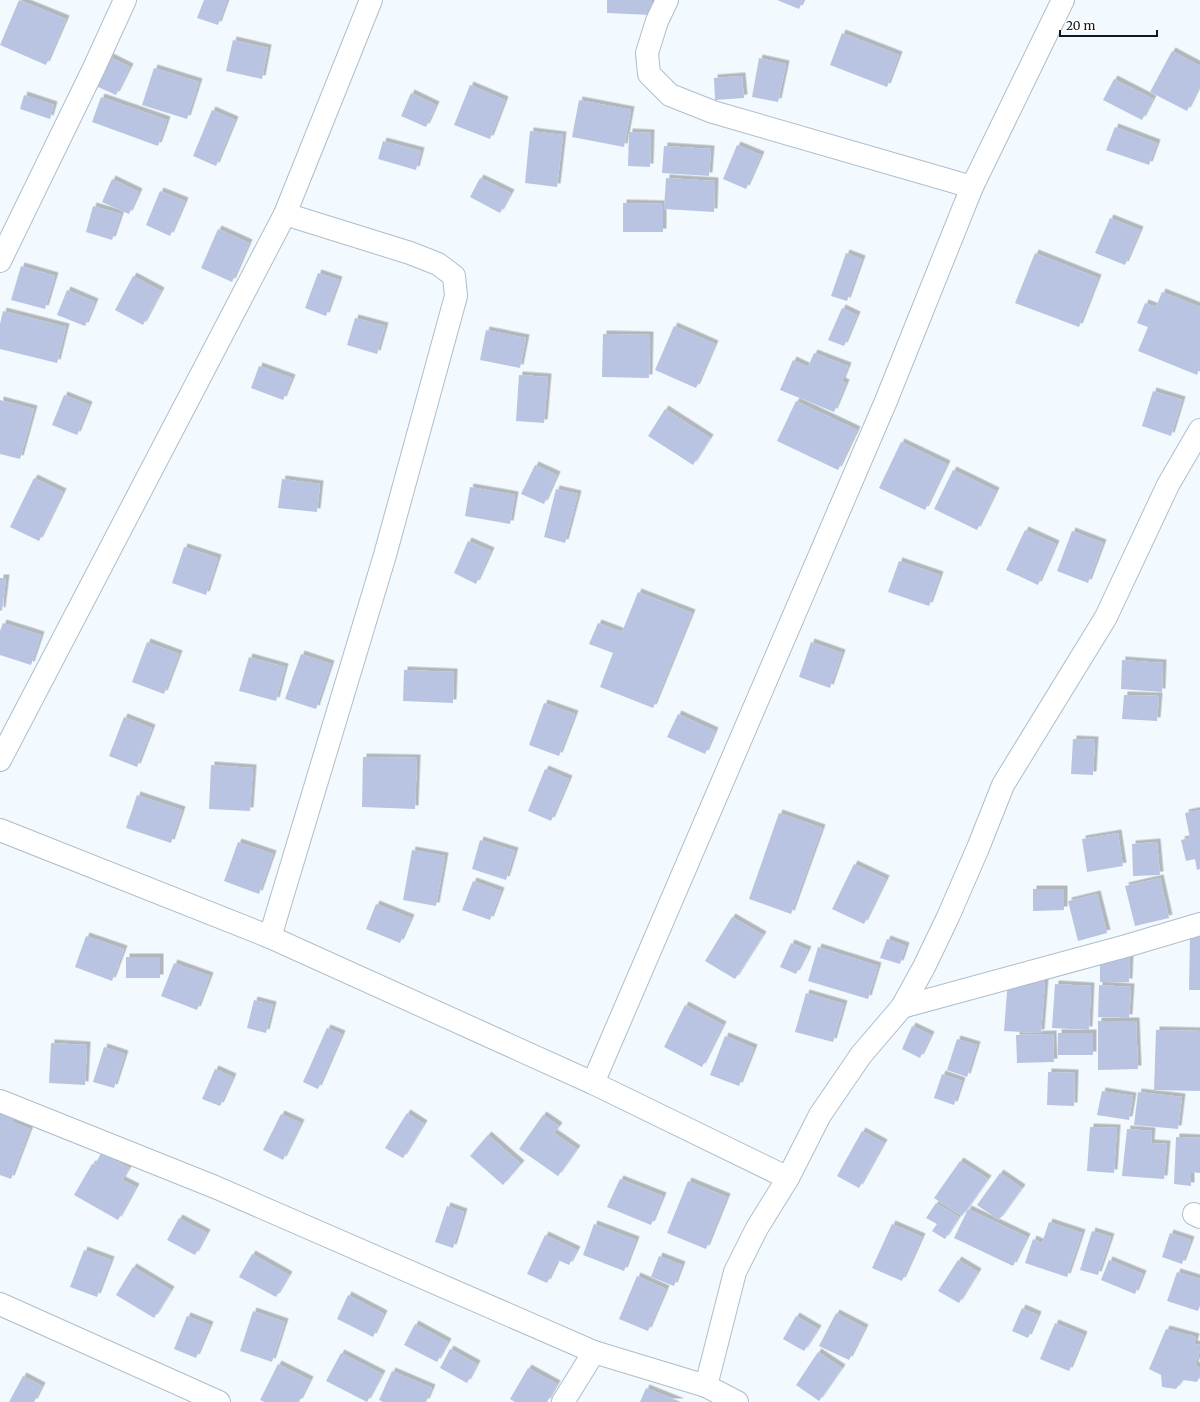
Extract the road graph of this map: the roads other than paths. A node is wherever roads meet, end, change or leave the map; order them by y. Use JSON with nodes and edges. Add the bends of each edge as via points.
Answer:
{"nodes":[{"id":1,"x":125,"y":0,"type":"edge"},
{"id":2,"x":371,"y":0,"type":"edge"},
{"id":3,"x":667,"y":0,"type":"edge"},
{"id":4,"x":1063,"y":0,"type":"edge"},
{"id":5,"x":972,"y":187,"type":"junction"},
{"id":6,"x":285,"y":214,"type":"junction"},
{"id":7,"x":0,"y":261,"type":"edge"},
{"id":8,"x":1200,"y":430,"type":"edge"},
{"id":9,"x":0,"y":760,"type":"edge"},
{"id":10,"x":0,"y":830,"type":"edge"},
{"id":11,"x":1200,"y":924,"type":"edge"},
{"id":12,"x":270,"y":936,"type":"junction"},
{"id":13,"x":902,"y":1007,"type":"junction"},
{"id":14,"x":593,"y":1083,"type":"junction"},
{"id":15,"x":0,"y":1100,"type":"edge"},
{"id":16,"x":788,"y":1178,"type":"junction"},
{"id":17,"x":0,"y":1304,"type":"edge"},
{"id":18,"x":594,"y":1352,"type":"junction"},
{"id":19,"x":706,"y":1386,"type":"junction"},
{"id":20,"x":219,"y":1402,"type":"edge"},
{"id":21,"x":563,"y":1402,"type":"edge"},
{"id":22,"x":737,"y":1402,"type":"edge"}],
"edges":[{"from":1,"to":7,"type":"street"},
{"from":2,"to":6,"type":"street"},
{"from":3,"to":5,"type":"street","via":[[646,53],[649,74],[670,95],[713,112]]},
{"from":4,"to":5,"type":"street"},
{"from":5,"to":14,"type":"street","via":[[886,400]]},
{"from":6,"to":9,"type":"street"},
{"from":6,"to":12,"type":"street","via":[[438,264],[454,276],[456,296],[385,555]]},
{"from":8,"to":13,"type":"street","via":[[1168,485],[1106,618],[1003,784],[948,917]]},
{"from":10,"to":12,"type":"street"},
{"from":11,"to":13,"type":"street"},
{"from":12,"to":14,"type":"street"},
{"from":13,"to":16,"type":"street","via":[[861,1055],[820,1115]]},
{"from":14,"to":16,"type":"street"},
{"from":15,"to":18,"type":"street","via":[[215,1187]]},
{"from":16,"to":19,"type":"street","via":[[757,1228],[735,1272]]},
{"from":17,"to":20,"type":"street"},
{"from":18,"to":19,"type":"street"},
{"from":18,"to":21,"type":"street"},
{"from":19,"to":22,"type":"street"}]}
